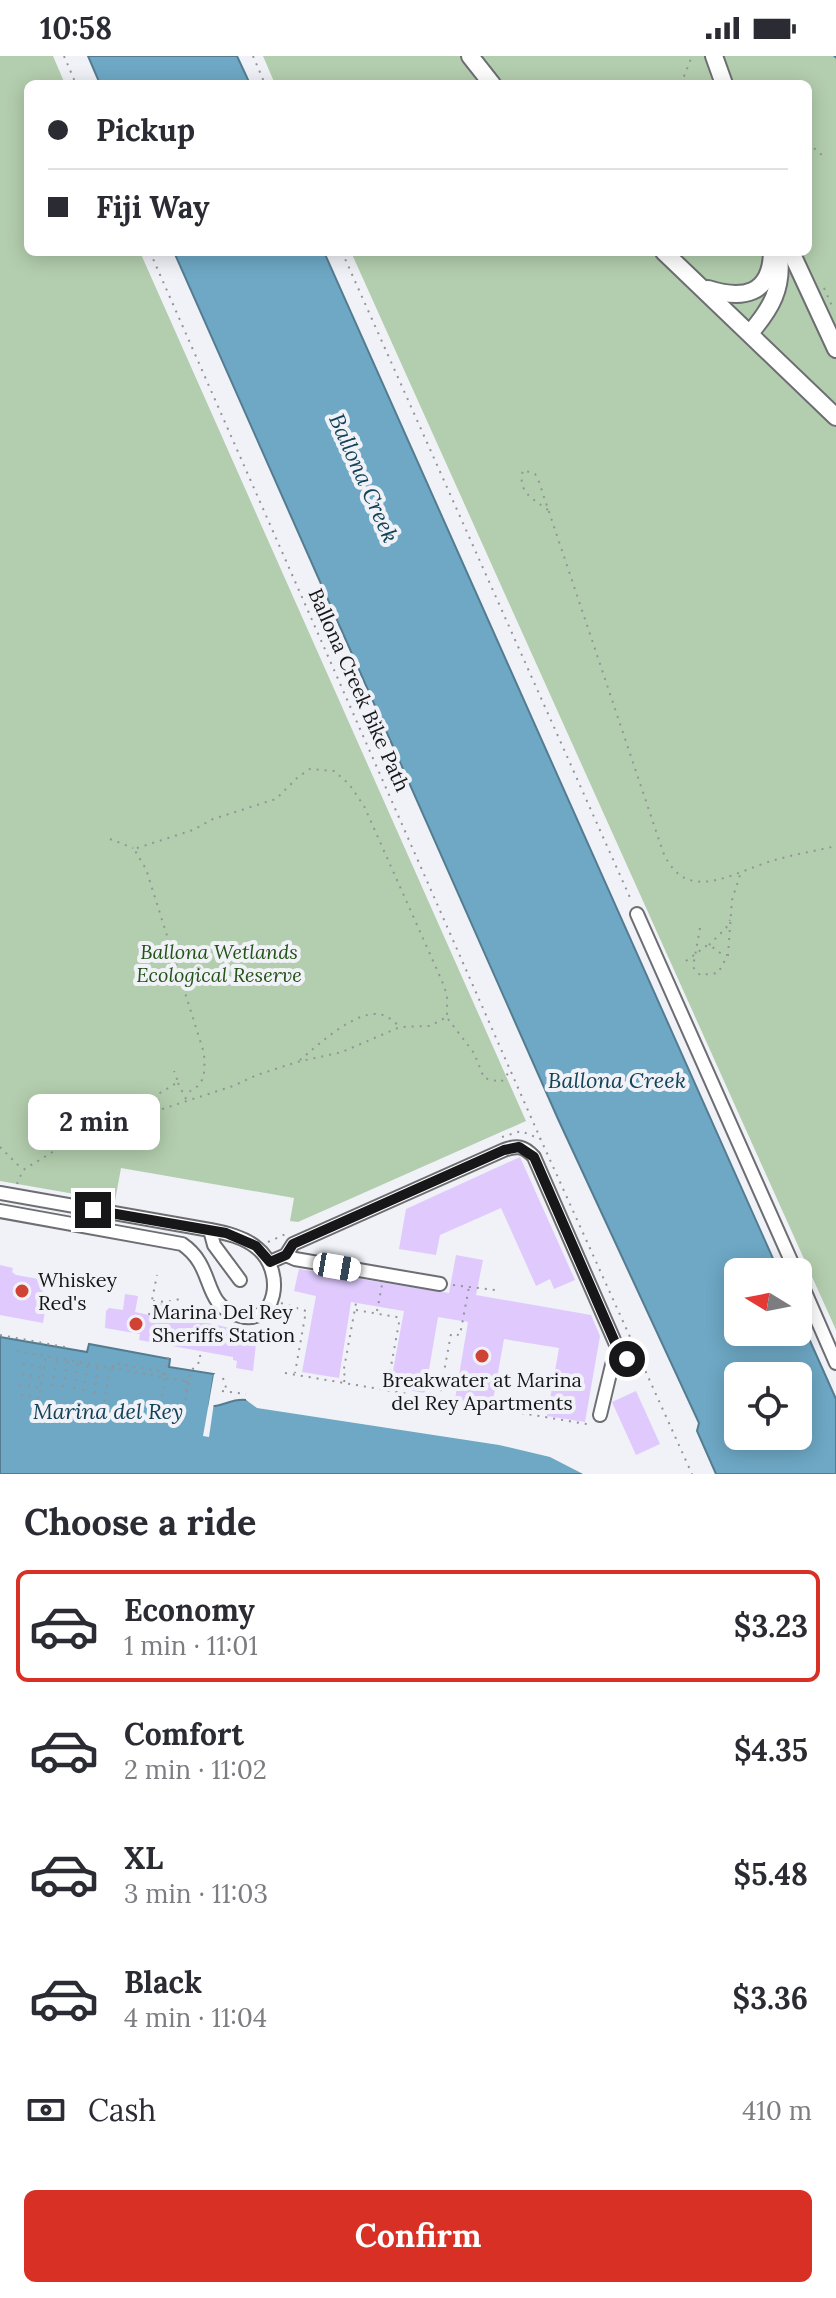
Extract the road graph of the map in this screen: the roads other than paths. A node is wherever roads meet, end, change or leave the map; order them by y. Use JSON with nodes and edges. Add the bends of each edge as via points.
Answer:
{"nodes":[{"id":1,"x":470,"y":56,"type":"edge"},
{"id":2,"x":714,"y":56,"type":"edge"},
{"id":3,"x":489,"y":80,"type":"edge"},
{"id":4,"x":723,"y":80,"type":"edge"},
{"id":5,"x":668,"y":256,"type":"edge"},
{"id":6,"x":774,"y":256,"type":"edge"},
{"id":7,"x":776,"y":256,"type":"edge"},
{"id":8,"x":793,"y":256,"type":"edge"},
{"id":9,"x":702,"y":287,"type":"junction"},
{"id":10,"x":750,"y":333,"type":"junction"},
{"id":11,"x":836,"y":349,"type":"edge"},
{"id":12,"x":836,"y":417,"type":"edge"},
{"id":13,"x":637,"y":914,"type":"road end"},
{"id":14,"x":0,"y":1193,"type":"edge"},
{"id":15,"x":15,"y":1195,"type":"junction"},
{"id":16,"x":6,"y":1212,"type":"edge"},
{"id":17,"x":210,"y":1230,"type":"junction"},
{"id":18,"x":286,"y":1255,"type":"junction"},
{"id":19,"x":790,"y":1258,"type":"edge"},
{"id":20,"x":270,"y":1262,"type":"junction"},
{"id":21,"x":240,"y":1280,"type":"dead end"},
{"id":22,"x":440,"y":1284,"type":"road end"},
{"id":23,"x":812,"y":1308,"type":"edge"},
{"id":24,"x":836,"y":1363,"type":"edge"},
{"id":25,"x":600,"y":1415,"type":"road end"}],
"edges":[{"from":1,"to":3,"type":"main road"},
{"from":2,"to":4,"type":"main road"},
{"from":5,"to":9,"type":"main road"},
{"from":6,"to":9,"type":"main road","via":[[768,279],[751,292],[727,295]]},
{"from":7,"to":10,"type":"main road","via":[[781,270],[776,297]]},
{"from":8,"to":11,"type":"main road"},
{"from":9,"to":10,"type":"main road"},
{"from":10,"to":12,"type":"main road"},
{"from":13,"to":19,"type":"street"},
{"from":14,"to":15,"type":"street"},
{"from":15,"to":16,"type":"street"},
{"from":15,"to":17,"type":"street"},
{"from":16,"to":20,"type":"street","via":[[182,1244],[199,1260],[216,1301],[240,1316],[256,1315],[269,1305],[275,1279]]},
{"from":17,"to":20,"type":"street","via":[[256,1246]]},
{"from":17,"to":21,"type":"street","via":[[214,1245]]},
{"from":18,"to":20,"type":"street"},
{"from":18,"to":22,"type":"street"},
{"from":18,"to":25,"type":"street","via":[[293,1244],[504,1150],[523,1148],[534,1157],[624,1357],[612,1365]]},
{"from":23,"to":24,"type":"street"}]}
